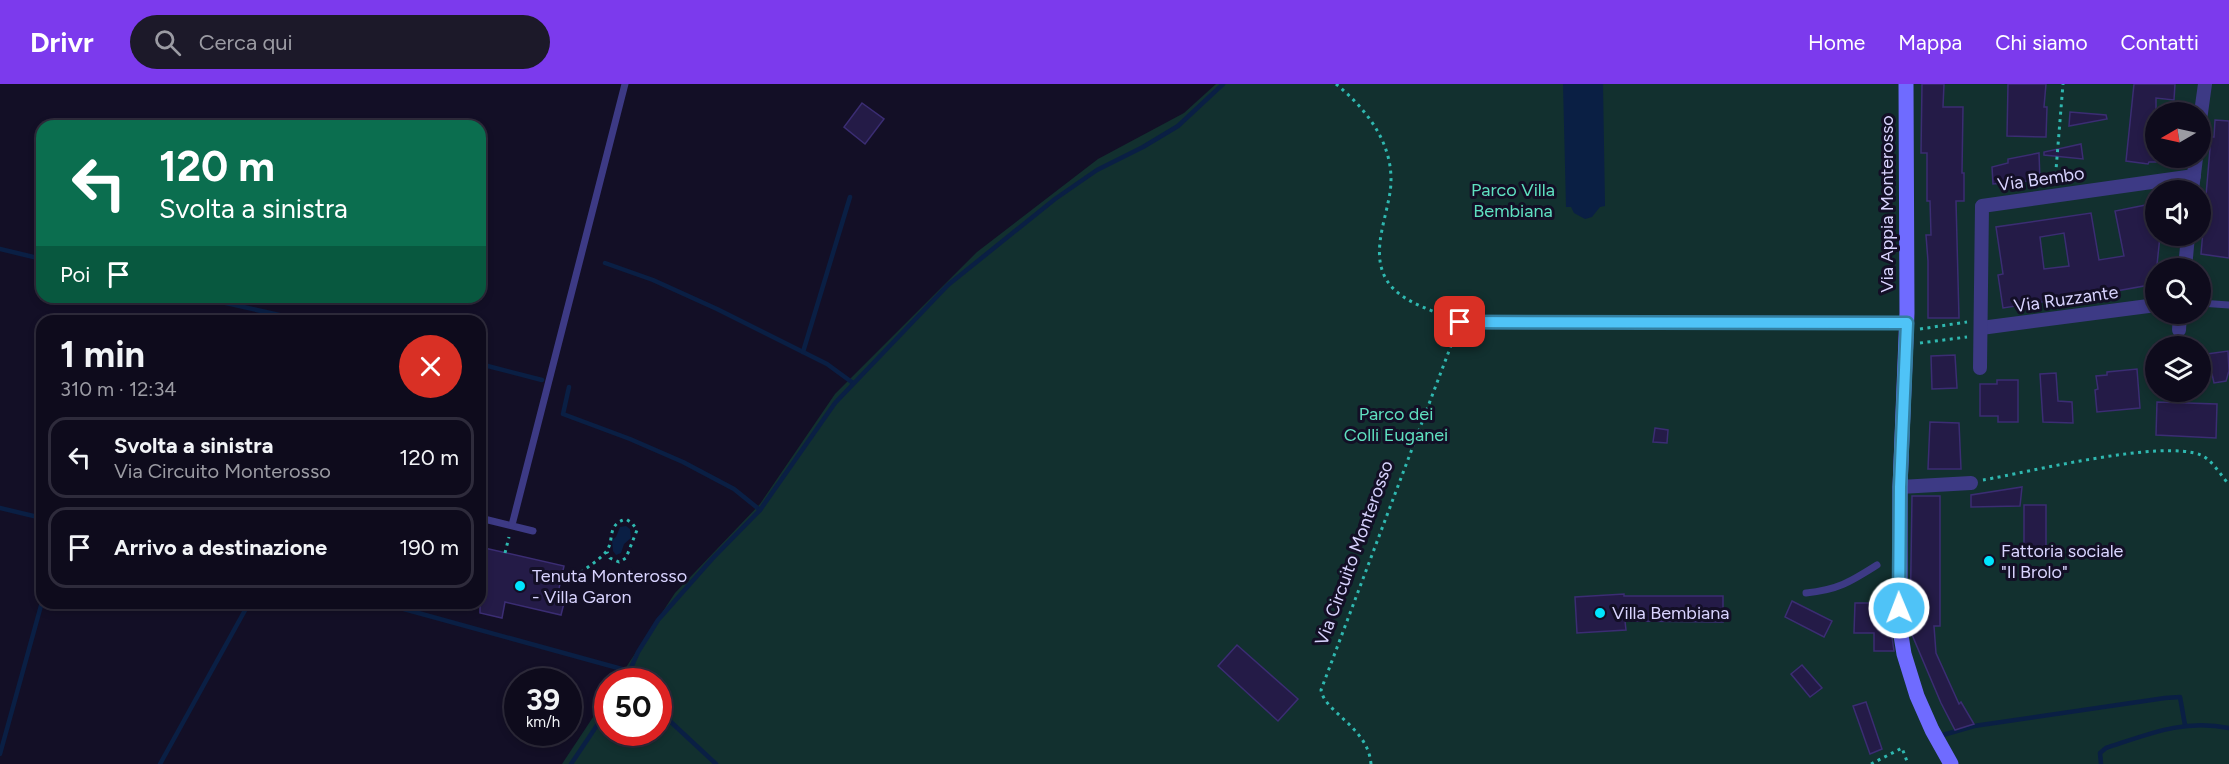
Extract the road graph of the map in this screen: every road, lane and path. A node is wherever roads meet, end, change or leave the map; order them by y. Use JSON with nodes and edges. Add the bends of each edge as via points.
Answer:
{"nodes":[{"id":1,"x":626,"y":84,"type":"edge"},
{"id":2,"x":1336,"y":84,"type":"edge"},
{"id":3,"x":1906,"y":84,"type":"edge"},
{"id":4,"x":2063,"y":84,"type":"edge"},
{"id":5,"x":2205,"y":84,"type":"edge"},
{"id":6,"x":2202,"y":102,"type":"edge"},
{"id":7,"x":2145,"y":187,"type":"edge"},
{"id":8,"x":2053,"y":196,"type":"junction"},
{"id":9,"x":2211,"y":304,"type":"edge"},
{"id":10,"x":2229,"y":305,"type":"edge"},
{"id":11,"x":2145,"y":306,"type":"edge"},
{"id":12,"x":1460,"y":322,"type":"junction"},
{"id":13,"x":2179,"y":324,"type":"edge"},
{"id":14,"x":1911,"y":326,"type":"junction"},
{"id":15,"x":1981,"y":328,"type":"junction"},
{"id":16,"x":2179,"y":330,"type":"dead end"},
{"id":17,"x":1914,"y":343,"type":"dead end"},
{"id":18,"x":1980,"y":368,"type":"dead end"},
{"id":19,"x":1971,"y":483,"type":"joint"},
{"id":20,"x":2229,"y":485,"type":"edge"},
{"id":21,"x":1900,"y":487,"type":"junction"},
{"id":22,"x":486,"y":519,"type":"edge"},
{"id":23,"x":512,"y":525,"type":"junction"},
{"id":24,"x":532,"y":531,"type":"dead end"},
{"id":25,"x":607,"y":552,"type":"junction"},
{"id":26,"x":505,"y":553,"type":"dead end"},
{"id":27,"x":1877,"y":565,"type":"dead end"},
{"id":28,"x":561,"y":578,"type":"dead end"},
{"id":29,"x":1806,"y":593,"type":"dead end"},
{"id":30,"x":1371,"y":764,"type":"edge"},
{"id":31,"x":1871,"y":764,"type":"edge"},
{"id":32,"x":1908,"y":764,"type":"edge"},
{"id":33,"x":1951,"y":764,"type":"edge"}],
"edges":[{"from":1,"to":23,"type":"lane"},
{"from":2,"to":12,"type":"path","via":[[1368,115],[1389,162],[1390,196],[1379,256],[1387,280],[1415,304]]},
{"from":3,"to":14,"type":"main road","name":"Via Appia Monterosso"},
{"from":4,"to":8,"type":"path"},
{"from":5,"to":6,"type":"street"},
{"from":7,"to":8,"type":"street","name":"Via Bembo"},
{"from":8,"to":15,"type":"street","name":"Via Bembo","via":[[1982,206]]},
{"from":9,"to":10,"type":"lane"},
{"from":11,"to":15,"type":"street","name":"Via Ruzzante"},
{"from":12,"to":14,"type":"street"},
{"from":12,"to":30,"type":"path","name":"Via Circuito Monterosso","via":[[1321,690],[1323,698],[1355,729]]},
{"from":13,"to":16,"type":"street"},
{"from":14,"to":15,"type":"path"},
{"from":14,"to":21,"type":"main road","name":"Via Appia Monterosso"},
{"from":15,"to":17,"type":"path"},
{"from":15,"to":18,"type":"street","name":"Via Bembo"},
{"from":19,"to":20,"type":"path","via":[[2162,450],[2203,456]]},
{"from":19,"to":21,"type":"street"},
{"from":21,"to":33,"type":"main road","name":"Via Appia Monterosso","via":[[1900,629],[1904,654],[1917,696]]},
{"from":22,"to":23,"type":"lane"},
{"from":23,"to":24,"type":"lane"},
{"from":23,"to":26,"type":"path"},
{"from":25,"to":25,"type":"path","via":[[613,527],[626,519],[633,523],[637,530],[626,558],[619,562]]},
{"from":25,"to":28,"type":"path","via":[[571,580]]},
{"from":27,"to":29,"type":"lane","via":[[1842,587]]},
{"from":31,"to":32,"type":"path","via":[[1902,748]]}]}
